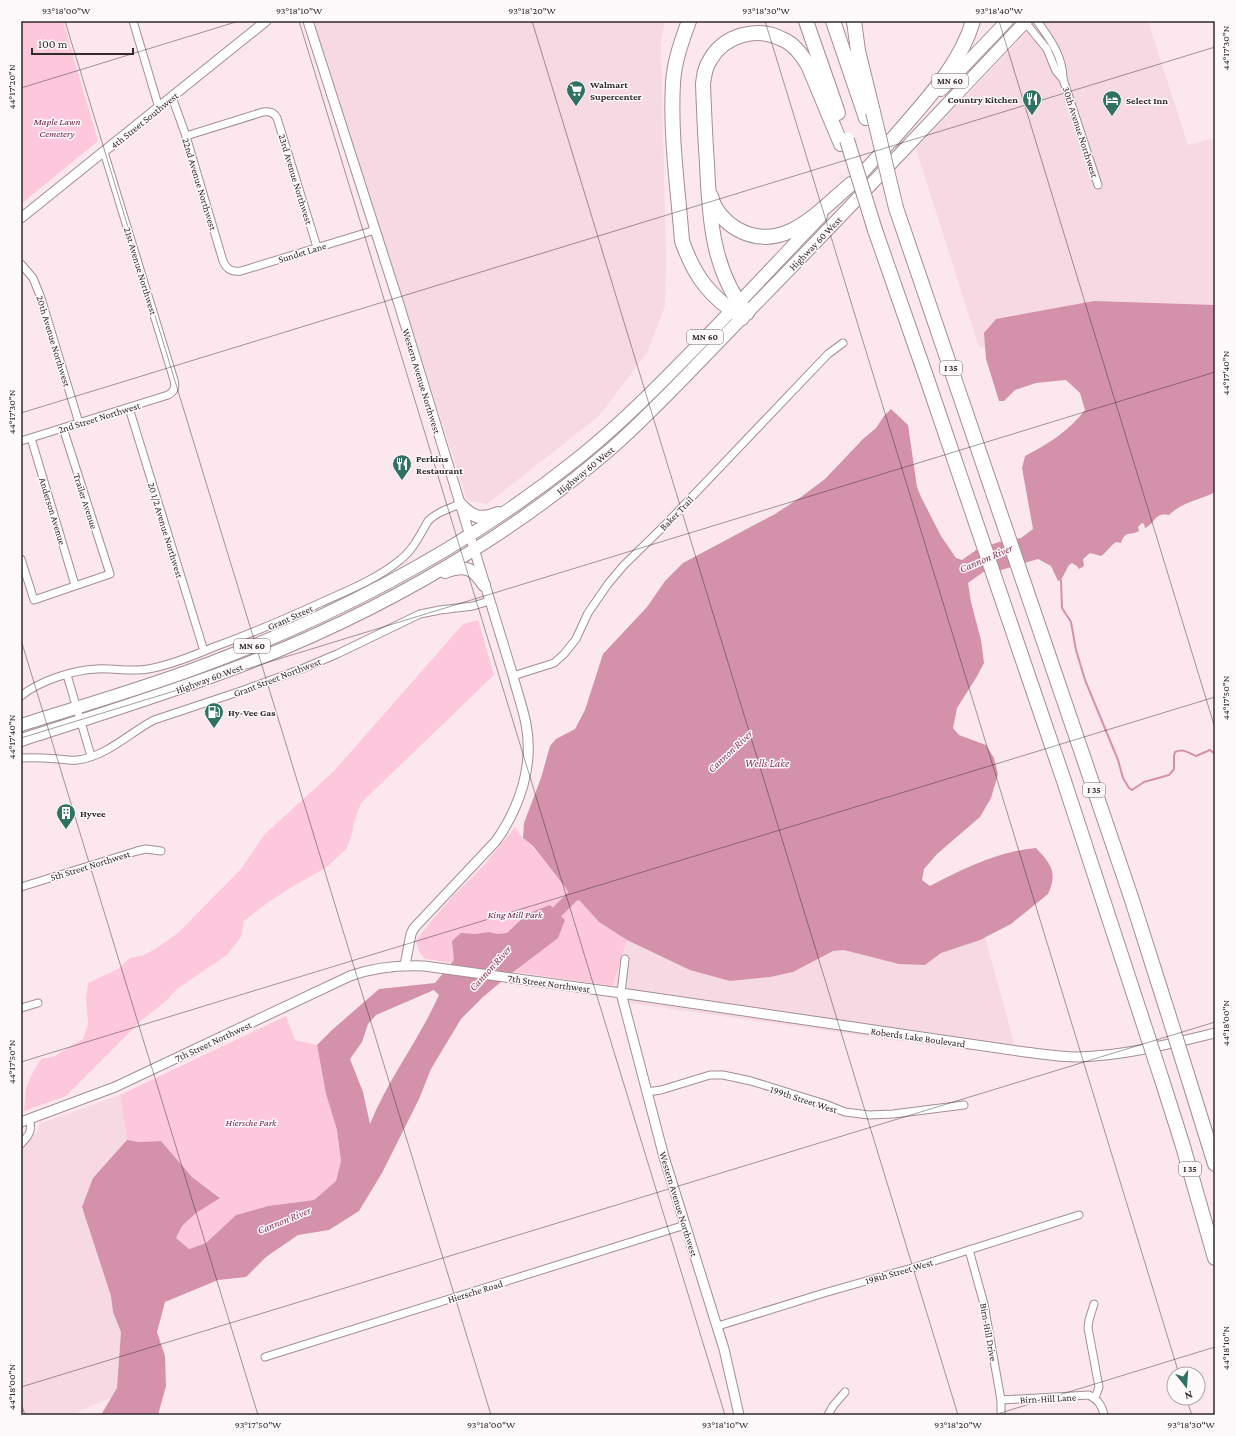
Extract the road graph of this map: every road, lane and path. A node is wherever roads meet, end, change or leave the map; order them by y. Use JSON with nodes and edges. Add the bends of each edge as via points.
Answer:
{"nodes":[{"id":1,"x":133,"y":21,"type":"edge"},
{"id":2,"x":266,"y":21,"type":"edge"},
{"id":3,"x":308,"y":21,"type":"edge"},
{"id":4,"x":689,"y":21,"type":"edge"},
{"id":5,"x":806,"y":21,"type":"edge"},
{"id":6,"x":833,"y":21,"type":"edge"},
{"id":7,"x":854,"y":21,"type":"edge"},
{"id":8,"x":973,"y":21,"type":"edge"},
{"id":9,"x":1007,"y":21,"type":"edge"},
{"id":10,"x":1028,"y":21,"type":"edge"},
{"id":11,"x":1063,"y":79,"type":"junction"},
{"id":12,"x":172,"y":97,"type":"junction"},
{"id":13,"x":159,"y":108,"type":"junction"},
{"id":14,"x":870,"y":115,"type":"junction"},
{"id":15,"x":186,"y":136,"type":"junction"},
{"id":16,"x":892,"y":140,"type":"junction"},
{"id":17,"x":844,"y":142,"type":"junction"},
{"id":18,"x":104,"y":152,"type":"junction"},
{"id":19,"x":708,"y":184,"type":"junction"},
{"id":20,"x":851,"y":184,"type":"junction"},
{"id":21,"x":1098,"y":185,"type":"dead end"},
{"id":22,"x":21,"y":218,"type":"edge"},
{"id":23,"x":376,"y":230,"type":"junction"},
{"id":24,"x":317,"y":247,"type":"junction"},
{"id":25,"x":21,"y":264,"type":"edge"},
{"id":26,"x":229,"y":269,"type":"joint"},
{"id":27,"x":740,"y":311,"type":"junction"},
{"id":28,"x":843,"y":343,"type":"dead end"},
{"id":29,"x":174,"y":390,"type":"joint"},
{"id":30,"x":129,"y":408,"type":"junction"},
{"id":31,"x":79,"y":423,"type":"junction"},
{"id":32,"x":63,"y":428,"type":"junction"},
{"id":33,"x":31,"y":438,"type":"junction"},
{"id":34,"x":21,"y":441,"type":"edge"},
{"id":35,"x":460,"y":504,"type":"junction"},
{"id":36,"x":512,"y":507,"type":"junction"},
{"id":37,"x":470,"y":536,"type":"junction"},
{"id":38,"x":474,"y":550,"type":"junction"},
{"id":39,"x":21,"y":559,"type":"edge"},
{"id":40,"x":421,"y":580,"type":"junction"},
{"id":41,"x":76,"y":585,"type":"junction"},
{"id":42,"x":484,"y":585,"type":"junction"},
{"id":43,"x":489,"y":601,"type":"junction"},
{"id":44,"x":204,"y":651,"type":"junction"},
{"id":45,"x":67,"y":675,"type":"junction"},
{"id":46,"x":513,"y":676,"type":"junction"},
{"id":47,"x":21,"y":696,"type":"edge"},
{"id":48,"x":78,"y":707,"type":"junction"},
{"id":49,"x":81,"y":721,"type":"junction"},
{"id":50,"x":21,"y":725,"type":"edge"},
{"id":51,"x":21,"y":740,"type":"edge"},
{"id":52,"x":92,"y":756,"type":"junction"},
{"id":53,"x":21,"y":758,"type":"edge"},
{"id":54,"x":161,"y":851,"type":"dead end"},
{"id":55,"x":21,"y":886,"type":"edge"},
{"id":56,"x":625,"y":959,"type":"dead end"},
{"id":57,"x":405,"y":965,"type":"junction"},
{"id":58,"x":621,"y":993,"type":"junction"},
{"id":59,"x":38,"y":1003,"type":"dead end"},
{"id":60,"x":21,"y":1008,"type":"edge"},
{"id":61,"x":1215,"y":1033,"type":"edge"},
{"id":62,"x":647,"y":1092,"type":"junction"},
{"id":63,"x":964,"y":1105,"type":"dead end"},
{"id":64,"x":25,"y":1120,"type":"edge"},
{"id":65,"x":21,"y":1144,"type":"edge"},
{"id":66,"x":1215,"y":1164,"type":"edge"},
{"id":67,"x":1079,"y":1215,"type":"dead end"},
{"id":68,"x":685,"y":1225,"type":"junction"},
{"id":69,"x":969,"y":1250,"type":"junction"},
{"id":70,"x":1215,"y":1258,"type":"edge"},
{"id":71,"x":1094,"y":1304,"type":"dead end"},
{"id":72,"x":718,"y":1326,"type":"junction"},
{"id":73,"x":265,"y":1357,"type":"dead end"},
{"id":74,"x":846,"y":1392,"type":"dead end"},
{"id":75,"x":1095,"y":1398,"type":"junction"},
{"id":76,"x":1001,"y":1400,"type":"junction"},
{"id":77,"x":739,"y":1415,"type":"edge"},
{"id":78,"x":828,"y":1415,"type":"edge"},
{"id":79,"x":1001,"y":1415,"type":"edge"},
{"id":80,"x":1104,"y":1415,"type":"edge"}],
"edges":[{"from":1,"to":13,"type":"street"},
{"from":2,"to":12,"type":"street","name":"4th Street Southwest"},
{"from":3,"to":23,"type":"street","name":"Western Avenue Northwest"},
{"from":4,"to":27,"type":"highway","via":[[673,82],[673,127],[682,241],[696,272],[713,295]]},
{"from":5,"to":17,"type":"highway"},
{"from":6,"to":14,"type":"highway"},
{"from":7,"to":14,"type":"highway"},
{"from":8,"to":16,"type":"highway","via":[[954,64]]},
{"from":9,"to":16,"type":"main road","name":"Highway 60 West","number":"MN 60"},
{"from":10,"to":11,"type":"street","name":"30th Avenue Northwest"},
{"from":10,"to":11,"type":"street","name":"30th Avenue Northwest","via":[[1054,46],[1063,68]]},
{"from":10,"to":27,"type":"main road","name":"Highway 60 West","number":"MN 60"},
{"from":11,"to":21,"type":"street","name":"30th Avenue Northwest"},
{"from":12,"to":13,"type":"street","name":"4th Street Southwest"},
{"from":12,"to":15,"type":"street","name":"22nd Avenue Northwest"},
{"from":13,"to":18,"type":"street","name":"4th Street Southwest"},
{"from":14,"to":66,"type":"highway","number":"I 35","bridge":true,"via":[[896,208],[1128,890]]},
{"from":15,"to":24,"type":"street","name":"23rd Avenue Northwest","via":[[263,112],[273,113],[277,118]]},
{"from":15,"to":26,"type":"street","name":"22nd Avenue Northwest","via":[[224,261]]},
{"from":16,"to":20,"type":"main road","name":"Highway 60 West","number":"MN 60"},
{"from":17,"to":19,"type":"highway","via":[[802,54],[783,39],[772,35],[760,33],[736,37],[716,51],[705,72],[703,84]]},
{"from":17,"to":70,"type":"highway","number":"I 35","bridge":true,"via":[[1104,901],[1182,1143]]},
{"from":18,"to":22,"type":"street","name":"4th Street Southwest"},
{"from":18,"to":29,"type":"street","name":"21st Avenue Northwest","via":[[174,380]]},
{"from":19,"to":20,"type":"highway","via":[[711,199],[722,218],[742,232],[767,237],[779,236],[801,226]]},
{"from":19,"to":27,"type":"highway","via":[[713,237],[725,276]]},
{"from":20,"to":27,"type":"main road","name":"Highway 60 West","number":"MN 60"},
{"from":23,"to":24,"type":"street","name":"Sundet Lane"},
{"from":23,"to":35,"type":"street","name":"Western Avenue Northwest"},
{"from":24,"to":26,"type":"street","name":"Sundet Lane","via":[[241,271],[234,272]]},
{"from":25,"to":31,"type":"street","name":"20th Avenue Northwest","via":[[32,278],[41,298]]},
{"from":27,"to":36,"type":"main road","name":"Highway 60 West","number":"MN 60","via":[[616,426]]},
{"from":27,"to":38,"type":"main road","name":"Highway 60 West","number":"MN 60","via":[[608,451],[546,501]]},
{"from":28,"to":46,"type":"street","name":"Baker Trail","via":[[828,354],[624,565],[588,613],[576,639],[564,654],[554,663]]},
{"from":29,"to":30,"type":"street","name":"2nd Street Northwest","via":[[168,395]]},
{"from":30,"to":31,"type":"street","name":"2nd Street Northwest"},
{"from":30,"to":44,"type":"street","name":"20 1/2 Avenue Northwest"},
{"from":31,"to":32,"type":"street","name":"2nd Street Northwest"},
{"from":32,"to":33,"type":"street","name":"2nd Street Northwest"},
{"from":32,"to":41,"type":"street","name":"Trailer Avenue","via":[[110,574]]},
{"from":33,"to":34,"type":"street","name":"2nd Street Northwest"},
{"from":33,"to":41,"type":"street","name":"Anderson Avenue"},
{"from":35,"to":36,"type":"main road","via":[[467,512],[481,518]]},
{"from":35,"to":37,"type":"street","name":"Western Avenue Northwest"},
{"from":35,"to":44,"type":"street","name":"Grant Street","via":[[432,517],[411,550],[379,574],[296,614]]},
{"from":36,"to":37,"type":"main road","name":"Highway 60 West","number":"MN 60"},
{"from":37,"to":38,"type":"street","name":"Western Avenue Northwest"},
{"from":37,"to":48,"type":"main road","name":"Highway 60 West","number":"MN 60","via":[[366,594],[261,643],[208,664]]},
{"from":38,"to":40,"type":"main road","name":"Highway 60 West","number":"MN 60"},
{"from":38,"to":42,"type":"street","name":"Western Avenue Northwest"},
{"from":39,"to":41,"type":"street","via":[[34,600]]},
{"from":40,"to":42,"type":"main road","via":[[450,570],[465,568],[474,571]]},
{"from":40,"to":49,"type":"main road","name":"Highway 60 West","number":"MN 60","via":[[360,613],[252,662]]},
{"from":42,"to":43,"type":"street","name":"Western Avenue Northwest"},
{"from":43,"to":46,"type":"street","name":"Western Avenue Northwest"},
{"from":43,"to":52,"type":"street","name":"Grant Street Northwest","via":[[420,614],[304,668],[241,692],[154,720]]},
{"from":44,"to":45,"type":"street","name":"Grant Street","via":[[145,670],[82,670]]},
{"from":45,"to":47,"type":"street","name":"Grant Street","via":[[37,686]]},
{"from":45,"to":48,"type":"street"},
{"from":46,"to":57,"type":"street","name":"Western Avenue Northwest","via":[[526,724],[528,742],[523,788],[507,826],[496,841],[414,928]]},
{"from":48,"to":49,"type":"street"},
{"from":48,"to":50,"type":"main road","name":"Highway 60 West","number":"MN 60"},
{"from":49,"to":51,"type":"main road","name":"Highway 60 West","number":"MN 60"},
{"from":49,"to":52,"type":"street"},
{"from":52,"to":53,"type":"street","name":"Grant Street Northwest","via":[[78,760]]},
{"from":54,"to":55,"type":"street","name":"5th Street Northwest","via":[[137,851]]},
{"from":56,"to":58,"type":"street"},
{"from":57,"to":58,"type":"street","name":"7th Street Northwest"},
{"from":57,"to":64,"type":"street","name":"7th Street Northwest","via":[[385,966],[350,976],[115,1087]]},
{"from":58,"to":61,"type":"street","name":"Roberds Lake Boulevard","via":[[1062,1056],[1110,1054]]},
{"from":58,"to":62,"type":"street","name":"Western Avenue Northwest"},
{"from":59,"to":60,"type":"street"},
{"from":62,"to":63,"type":"street","name":"199th Street West","via":[[710,1075],[751,1081],[845,1112],[870,1115]]},
{"from":62,"to":68,"type":"street","name":"Western Avenue Northwest"},
{"from":64,"to":65,"type":"street","via":[[32,1126]]},
{"from":67,"to":69,"type":"street","name":"198th Street West"},
{"from":68,"to":72,"type":"street","name":"Western Avenue Northwest"},
{"from":68,"to":73,"type":"street","name":"Hiersche Road"},
{"from":69,"to":72,"type":"street","name":"198th Street West"},
{"from":69,"to":76,"type":"street","name":"Birn-Hill Drive","via":[[984,1304]]},
{"from":71,"to":75,"type":"street","via":[[1088,1328],[1099,1388]]},
{"from":72,"to":77,"type":"street","name":"Western Avenue Northwest"},
{"from":74,"to":78,"type":"street"},
{"from":75,"to":76,"type":"street","name":"Birn-Hill Lane","via":[[1089,1395]]},
{"from":75,"to":80,"type":"street"},
{"from":76,"to":79,"type":"street","name":"Birn-Hill Drive"}]}
